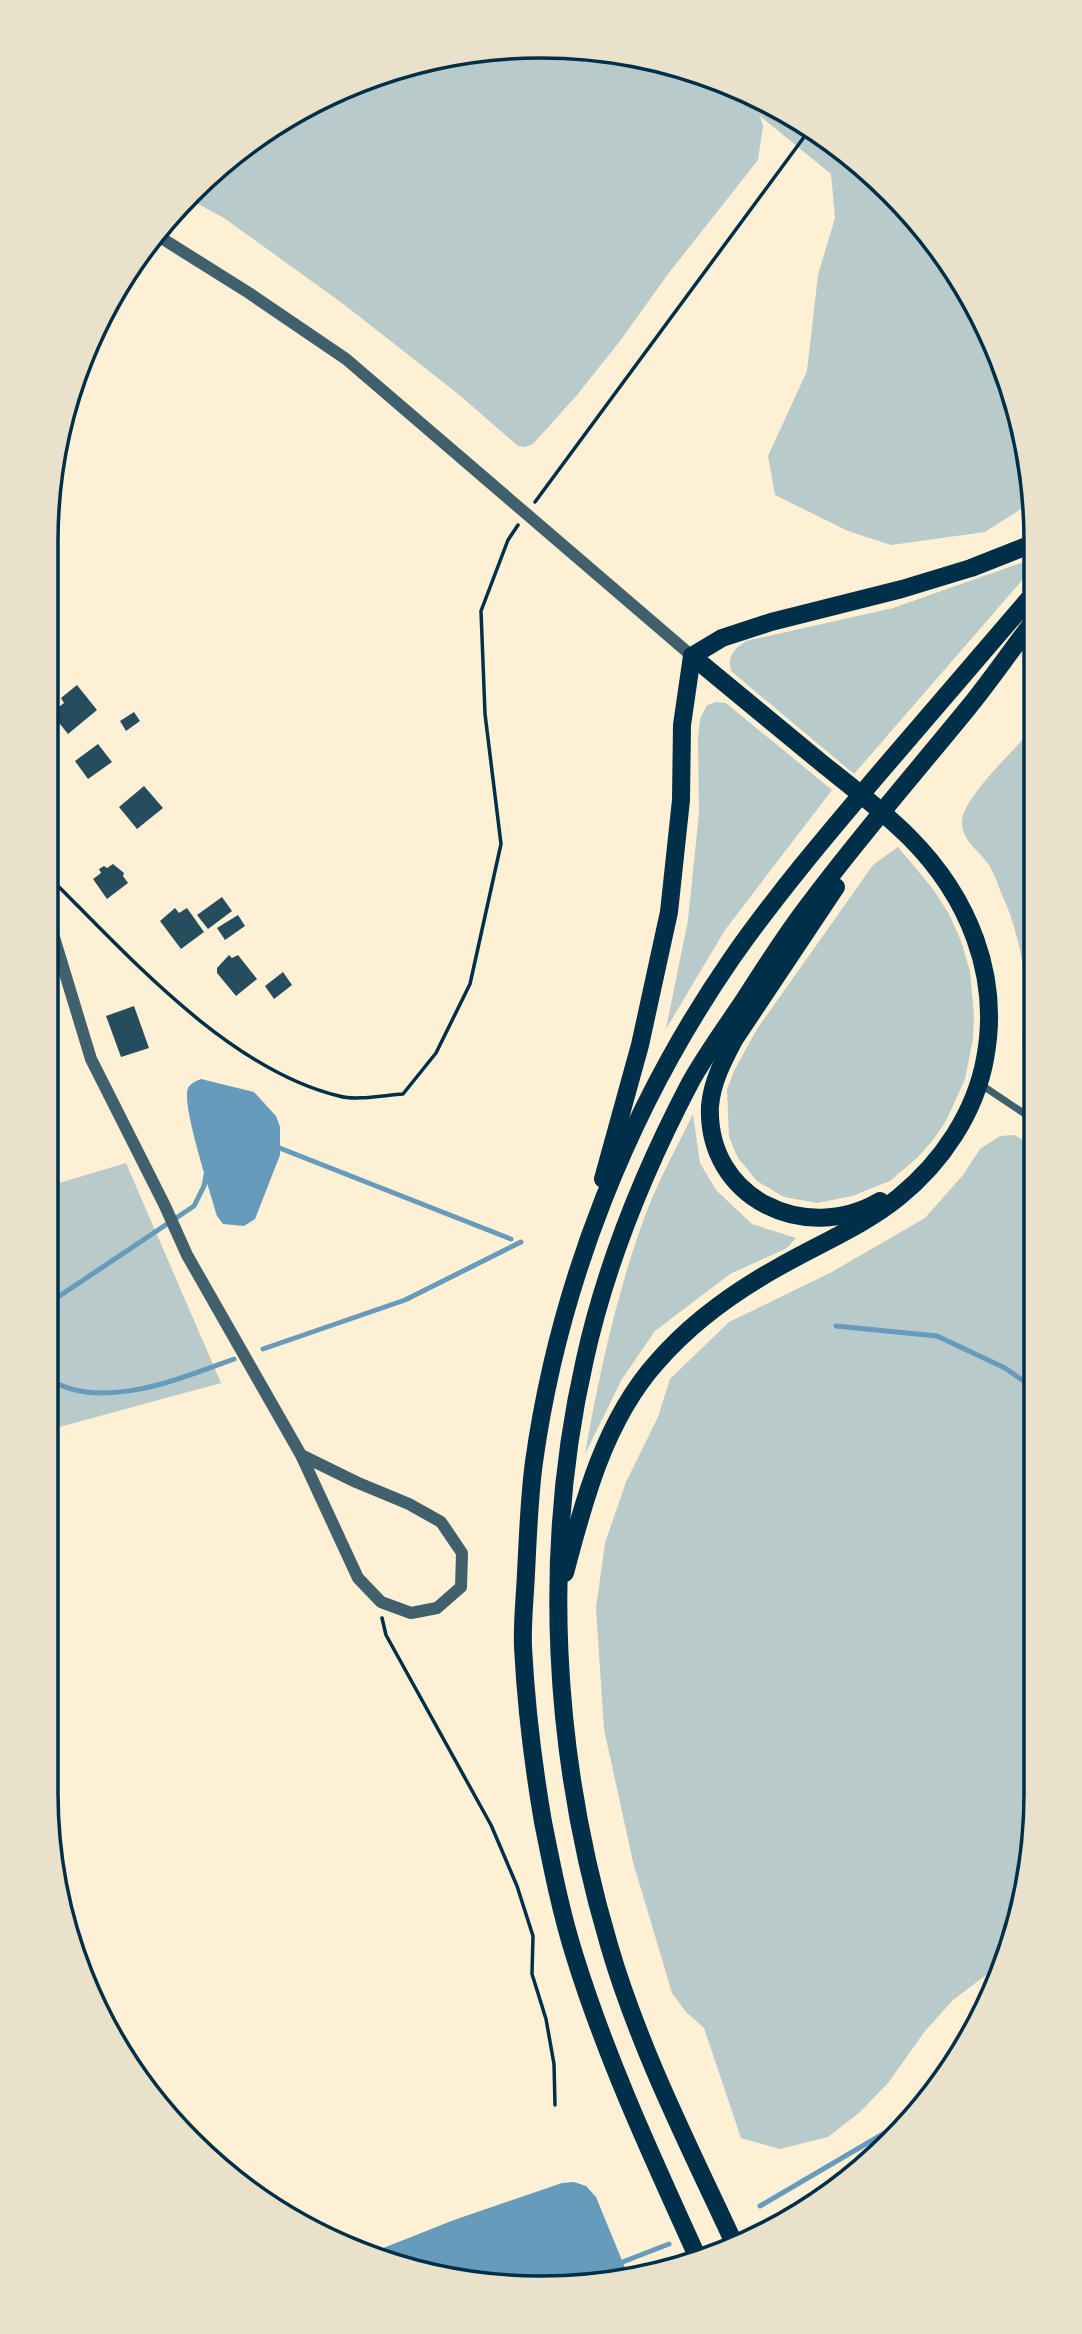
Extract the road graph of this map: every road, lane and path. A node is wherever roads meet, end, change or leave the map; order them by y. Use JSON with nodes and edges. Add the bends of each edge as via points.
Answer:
{"nodes":[{"id":1,"x":805,"y":136,"type":"edge"},
{"id":2,"x":164,"y":240,"type":"edge"},
{"id":3,"x":527,"y":514,"type":"junction"},
{"id":4,"x":1024,"y":547,"type":"edge"},
{"id":5,"x":1024,"y":603,"type":"edge"},
{"id":6,"x":1024,"y":634,"type":"edge"},
{"id":7,"x":692,"y":656,"type":"junction"},
{"id":8,"x":858,"y":848,"type":"junction"},
{"id":9,"x":58,"y":886,"type":"edge"},
{"id":10,"x":58,"y":974,"type":"edge"},
{"id":11,"x":979,"y":1084,"type":"junction"},
{"id":12,"x":1024,"y":1113,"type":"edge"},
{"id":13,"x":929,"y":1167,"type":"junction"},
{"id":14,"x":586,"y":1246,"type":"junction"},
{"id":15,"x":301,"y":1455,"type":"junction"},
{"id":16,"x":558,"y":1598,"type":"junction"},
{"id":17,"x":381,"y":1602,"type":"junction"},
{"id":18,"x":555,"y":2105,"type":"dead end"},
{"id":19,"x":650,"y":2152,"type":"junction"},
{"id":20,"x":731,"y":2237,"type":"edge"},
{"id":21,"x":695,"y":2251,"type":"edge"},
{"id":22,"x":684,"y":2255,"type":"edge"}],
"edges":[{"from":1,"to":3,"type":"path"},
{"from":2,"to":3,"type":"street","via":[[346,359]]},
{"from":3,"to":7,"type":"street"},
{"from":3,"to":9,"type":"path","via":[[508,540],[481,611],[485,715],[501,844],[470,984],[436,1053],[403,1094],[342,1097],[280,1074],[204,1026]]},
{"from":4,"to":7,"type":"highway","via":[[902,589],[722,638]]},
{"from":5,"to":14,"type":"highway","via":[[833,828],[738,949],[658,1081]]},
{"from":6,"to":8,"type":"highway"},
{"from":7,"to":11,"type":"highway","via":[[901,829],[945,881],[975,935],[985,968],[989,1040]]},
{"from":7,"to":14,"type":"highway","via":[[682,725],[681,800],[669,912],[640,1045]]},
{"from":8,"to":13,"type":"highway","via":[[721,1065],[710,1106],[714,1134],[725,1166],[738,1183],[770,1208],[792,1216],[816,1219],[871,1206]]},
{"from":8,"to":16,"type":"highway","via":[[808,904],[692,1080],[613,1260],[584,1359],[566,1464]]},
{"from":10,"to":15,"type":"street","via":[[91,1059],[187,1255]]},
{"from":11,"to":12,"type":"street"},
{"from":11,"to":13,"type":"highway","via":[[959,1129]]},
{"from":13,"to":16,"type":"highway","via":[[901,1196],[742,1290],[656,1362],[619,1417],[598,1464]]},
{"from":14,"to":19,"type":"highway","via":[[555,1355],[534,1462],[523,1642],[536,1783],[565,1920],[604,2040]]},
{"from":15,"to":17,"type":"street","via":[[358,1578]]},
{"from":15,"to":17,"type":"street","via":[[441,1522],[462,1553],[461,1587],[437,1608],[411,1613]]},
{"from":16,"to":20,"type":"highway","via":[[570,1778],[604,1927],[667,2099]]},
{"from":17,"to":18,"type":"path","via":[[386,1635],[491,1825],[530,1922],[532,1974],[554,2064]]},
{"from":19,"to":21,"type":"highway"},
{"from":19,"to":22,"type":"highway"}]}
